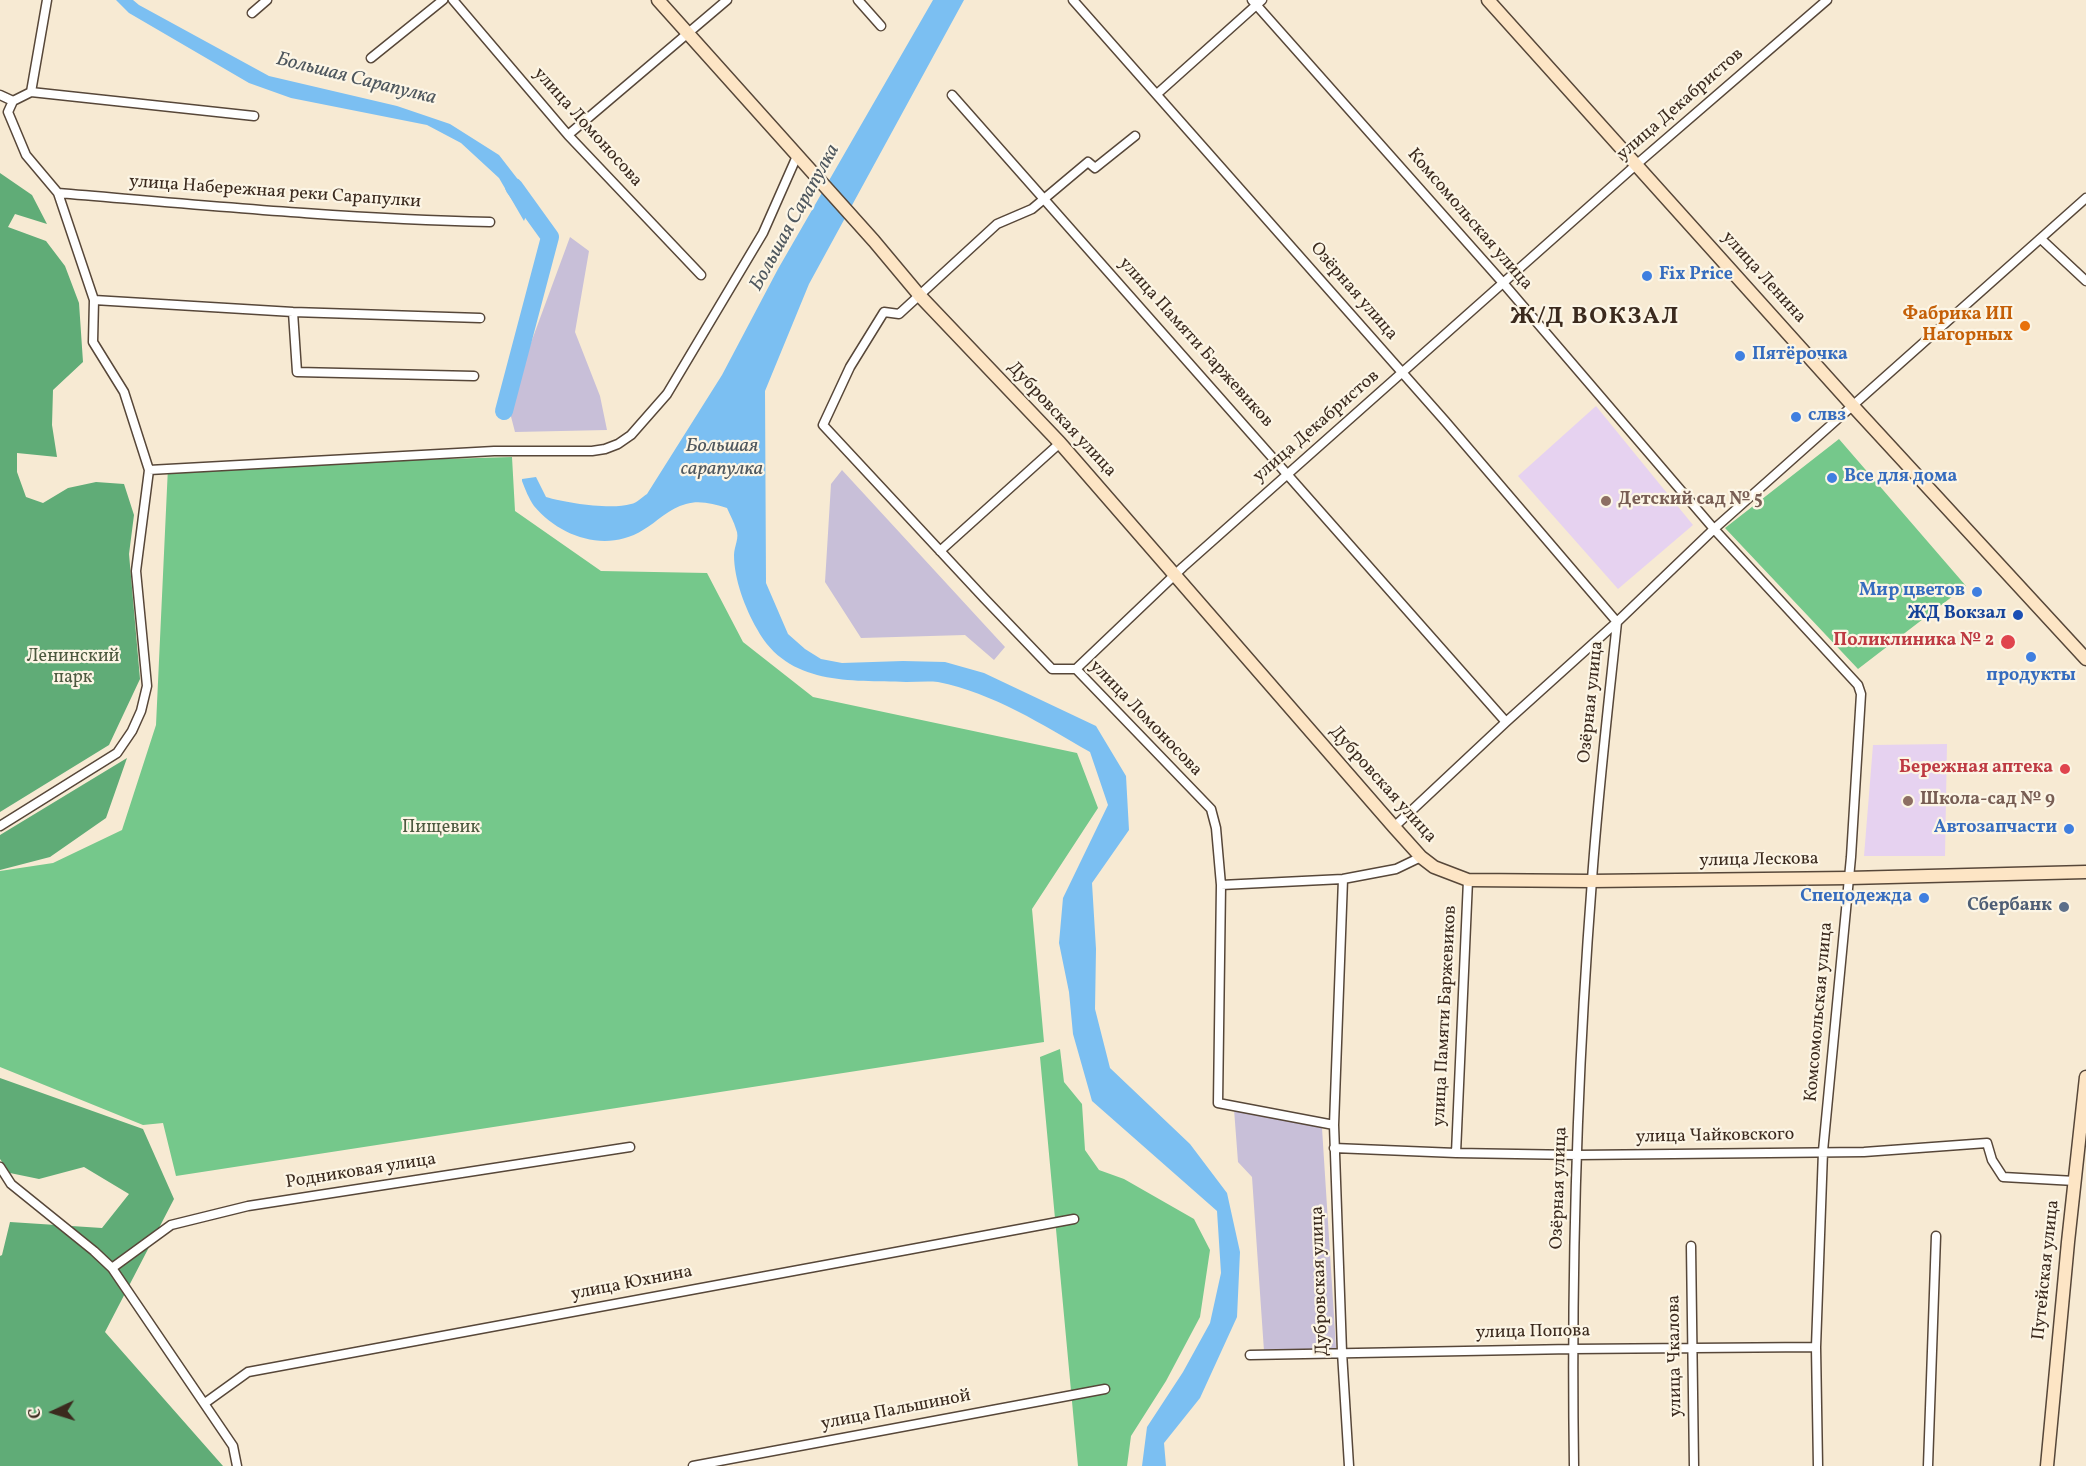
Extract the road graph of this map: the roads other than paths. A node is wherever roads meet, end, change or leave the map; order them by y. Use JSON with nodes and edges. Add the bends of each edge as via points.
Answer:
{"nodes":[{"id":1,"x":46,"y":0,"type":"edge"},
{"id":2,"x":267,"y":0,"type":"edge"},
{"id":3,"x":443,"y":0,"type":"edge"},
{"id":4,"x":453,"y":0,"type":"edge"},
{"id":5,"x":658,"y":0,"type":"edge"},
{"id":6,"x":727,"y":0,"type":"edge"},
{"id":7,"x":858,"y":0,"type":"edge"},
{"id":8,"x":1073,"y":0,"type":"edge"},
{"id":9,"x":1488,"y":0,"type":"edge"},
{"id":10,"x":1827,"y":0,"type":"edge"},
{"id":11,"x":1257,"y":2,"type":"edge"},
{"id":12,"x":252,"y":13,"type":"dead end"},
{"id":13,"x":881,"y":26,"type":"dead end"},
{"id":14,"x":688,"y":33,"type":"junction"},
{"id":15,"x":371,"y":58,"type":"dead end"},
{"id":16,"x":31,"y":92,"type":"junction"},
{"id":17,"x":1157,"y":94,"type":"junction"},
{"id":18,"x":0,"y":95,"type":"edge"},
{"id":19,"x":952,"y":95,"type":"dead end"},
{"id":20,"x":14,"y":101,"type":"junction"},
{"id":21,"x":254,"y":116,"type":"dead end"},
{"id":22,"x":568,"y":135,"type":"junction"},
{"id":23,"x":1135,"y":136,"type":"dead end"},
{"id":24,"x":797,"y":156,"type":"junction"},
{"id":25,"x":1637,"y":165,"type":"junction"},
{"id":26,"x":58,"y":193,"type":"junction"},
{"id":27,"x":2086,"y":198,"type":"edge"},
{"id":28,"x":1044,"y":199,"type":"junction"},
{"id":29,"x":490,"y":222,"type":"dead end"},
{"id":30,"x":2042,"y":239,"type":"junction"},
{"id":31,"x":701,"y":275,"type":"dead end"},
{"id":32,"x":2086,"y":281,"type":"edge"},
{"id":33,"x":1504,"y":284,"type":"junction"},
{"id":34,"x":920,"y":296,"type":"junction"},
{"id":35,"x":94,"y":300,"type":"junction"},
{"id":36,"x":293,"y":312,"type":"junction"},
{"id":37,"x":480,"y":318,"type":"dead end"},
{"id":38,"x":1403,"y":374,"type":"junction"},
{"id":39,"x":474,"y":376,"type":"dead end"},
{"id":40,"x":1852,"y":405,"type":"junction"},
{"id":41,"x":1060,"y":443,"type":"junction"},
{"id":42,"x":149,"y":470,"type":"junction"},
{"id":43,"x":1289,"y":473,"type":"junction"},
{"id":44,"x":1714,"y":529,"type":"junction"},
{"id":45,"x":940,"y":551,"type":"junction"},
{"id":46,"x":1174,"y":575,"type":"junction"},
{"id":47,"x":1617,"y":622,"type":"junction"},
{"id":48,"x":2086,"y":659,"type":"edge"},
{"id":49,"x":1076,"y":669,"type":"junction"},
{"id":50,"x":1506,"y":722,"type":"junction"},
{"id":51,"x":0,"y":826,"type":"edge"},
{"id":52,"x":1394,"y":827,"type":"junction"},
{"id":53,"x":1421,"y":857,"type":"junction"},
{"id":54,"x":1434,"y":867,"type":"joint"},
{"id":55,"x":2086,"y":872,"type":"edge"},
{"id":56,"x":1849,"y":878,"type":"junction"},
{"id":57,"x":1343,"y":879,"type":"junction"},
{"id":58,"x":1468,"y":880,"type":"junction"},
{"id":59,"x":1592,"y":881,"type":"junction"},
{"id":60,"x":1221,"y":885,"type":"junction"},
{"id":61,"x":2086,"y":1077,"type":"edge"},
{"id":62,"x":1334,"y":1125,"type":"junction"},
{"id":63,"x":630,"y":1147,"type":"dead end"},
{"id":64,"x":1334,"y":1148,"type":"junction"},
{"id":65,"x":1823,"y":1151,"type":"junction"},
{"id":66,"x":1456,"y":1153,"type":"junction"},
{"id":67,"x":1577,"y":1155,"type":"junction"},
{"id":68,"x":0,"y":1167,"type":"edge"},
{"id":69,"x":2074,"y":1180,"type":"junction"},
{"id":70,"x":1074,"y":1219,"type":"dead end"},
{"id":71,"x":1936,"y":1236,"type":"dead end"},
{"id":72,"x":1691,"y":1246,"type":"dead end"},
{"id":73,"x":112,"y":1268,"type":"junction"},
{"id":74,"x":1816,"y":1347,"type":"junction"},
{"id":75,"x":1692,"y":1348,"type":"junction"},
{"id":76,"x":1572,"y":1349,"type":"junction"},
{"id":77,"x":1342,"y":1352,"type":"junction"},
{"id":78,"x":1250,"y":1355,"type":"dead end"},
{"id":79,"x":1105,"y":1389,"type":"dead end"},
{"id":80,"x":205,"y":1403,"type":"junction"},
{"id":81,"x":237,"y":1466,"type":"edge"},
{"id":82,"x":693,"y":1466,"type":"edge"},
{"id":83,"x":1349,"y":1466,"type":"edge"},
{"id":84,"x":1574,"y":1466,"type":"edge"},
{"id":85,"x":1694,"y":1466,"type":"edge"},
{"id":86,"x":1818,"y":1466,"type":"edge"},
{"id":87,"x":1928,"y":1466,"type":"edge"},
{"id":88,"x":2047,"y":1466,"type":"edge"}],
"edges":[{"from":1,"to":16,"type":"street"},
{"from":2,"to":12,"type":"street"},
{"from":3,"to":15,"type":"street"},
{"from":4,"to":22,"type":"street","name":"улица Ломоносова"},
{"from":5,"to":14,"type":"street","name":"Дубровская улица"},
{"from":6,"to":14,"type":"street"},
{"from":7,"to":13,"type":"street"},
{"from":8,"to":17,"type":"street","name":"Озёрная улица"},
{"from":9,"to":25,"type":"street","name":"улица Ленина"},
{"from":10,"to":25,"type":"street","name":"улица Декабристов"},
{"from":11,"to":17,"type":"street"},
{"from":11,"to":33,"type":"street","name":"Комсомольская улица"},
{"from":14,"to":22,"type":"street"},
{"from":14,"to":24,"type":"street","name":"Дубровская улица"},
{"from":16,"to":20,"type":"street"},
{"from":16,"to":21,"type":"street"},
{"from":17,"to":38,"type":"street","name":"Озёрная улица"},
{"from":18,"to":20,"type":"street"},
{"from":19,"to":28,"type":"street","name":"улица Памяти Баржевиков"},
{"from":20,"to":26,"type":"street","via":[[8,112],[26,155]]},
{"from":22,"to":31,"type":"street","name":"улица Ломоносова"},
{"from":23,"to":28,"type":"street","via":[[1095,168],[1088,162]]},
{"from":24,"to":34,"type":"street","name":"Дубровская улица"},
{"from":24,"to":42,"type":"street","via":[[763,233],[680,375],[657,408],[618,444],[592,451],[494,451]]},
{"from":25,"to":33,"type":"street","name":"улица Декабристов"},
{"from":25,"to":40,"type":"street","name":"улица Ленина"},
{"from":26,"to":29,"type":"street","name":"улица Набережная реки Сарапулки","via":[[287,212]]},
{"from":26,"to":35,"type":"street"},
{"from":27,"to":30,"type":"street"},
{"from":28,"to":34,"type":"street","via":[[997,225]]},
{"from":28,"to":43,"type":"street","name":"улица Памяти Баржевиков"},
{"from":30,"to":32,"type":"street"},
{"from":30,"to":40,"type":"street"},
{"from":33,"to":38,"type":"street","name":"улица Декабристов"},
{"from":33,"to":44,"type":"street","name":"Комсомольская улица"},
{"from":34,"to":41,"type":"street","name":"Дубровская улица"},
{"from":34,"to":45,"type":"street","name":"улица Ломоносова","via":[[899,314],[884,312],[850,367],[824,425]]},
{"from":35,"to":36,"type":"street"},
{"from":35,"to":42,"type":"street","via":[[93,342],[124,392]]},
{"from":36,"to":37,"type":"street"},
{"from":36,"to":39,"type":"street","via":[[297,372]]},
{"from":38,"to":43,"type":"street","name":"улица Декабристов"},
{"from":38,"to":47,"type":"street","name":"Озёрная улица"},
{"from":40,"to":44,"type":"street"},
{"from":40,"to":48,"type":"street","name":"улица Ленина"},
{"from":41,"to":45,"type":"street"},
{"from":41,"to":46,"type":"street","name":"Дубровская улица"},
{"from":42,"to":51,"type":"street","via":[[136,571],[147,686],[141,711],[117,753]]},
{"from":43,"to":46,"type":"street","name":"улица Декабристов"},
{"from":43,"to":50,"type":"street","name":"улица Памяти Баржевиков"},
{"from":44,"to":47,"type":"street"},
{"from":44,"to":56,"type":"street","name":"Комсомольская улица","via":[[1858,685],[1861,694]]},
{"from":45,"to":49,"type":"street","name":"улица Ломоносова","via":[[1052,669]]},
{"from":46,"to":49,"type":"street","name":"улица Декабристов"},
{"from":46,"to":52,"type":"street","name":"Дубровская улица"},
{"from":47,"to":50,"type":"street"},
{"from":47,"to":59,"type":"street","name":"Озёрная улица"},
{"from":49,"to":60,"type":"street","name":"улица Ломоносова","via":[[1210,809],[1216,828]]},
{"from":50,"to":52,"type":"street"},
{"from":52,"to":53,"type":"street","name":"Дубровская улица"},
{"from":53,"to":54,"type":"street","name":"Дубровская улица"},
{"from":53,"to":57,"type":"street","via":[[1396,869]]},
{"from":54,"to":58,"type":"street","name":"улица Лескова"},
{"from":55,"to":56,"type":"street","name":"улица Лескова"},
{"from":56,"to":59,"type":"street","name":"улица Лескова"},
{"from":56,"to":65,"type":"street","name":"Комсомольская улица"},
{"from":57,"to":60,"type":"street"},
{"from":57,"to":62,"type":"street","name":"Дубровская улица"},
{"from":58,"to":59,"type":"street","name":"улица Лескова"},
{"from":58,"to":66,"type":"street","name":"улица Памяти Баржевиков"},
{"from":59,"to":67,"type":"street","name":"Озёрная улица"},
{"from":60,"to":62,"type":"street","name":"улица Ломоносова","via":[[1218,1103]]},
{"from":61,"to":69,"type":"street","name":"Путейская улица"},
{"from":62,"to":64,"type":"street","name":"Дубровская улица"},
{"from":63,"to":73,"type":"street","name":"Родниковая улица","via":[[248,1206],[171,1225]]},
{"from":64,"to":66,"type":"street","name":"улица Чайковского"},
{"from":64,"to":77,"type":"street","name":"Дубровская улица"},
{"from":65,"to":67,"type":"street","name":"улица Чайковского"},
{"from":65,"to":69,"type":"street","name":"улица Чайковского","via":[[1987,1143],[2003,1177]]},
{"from":65,"to":74,"type":"street","name":"Комсомольская улица"},
{"from":66,"to":67,"type":"street","name":"улица Чайковского"},
{"from":67,"to":76,"type":"street","name":"Озёрная улица"},
{"from":68,"to":73,"type":"street","via":[[11,1184]]},
{"from":69,"to":88,"type":"street","name":"Путейская улица"},
{"from":70,"to":80,"type":"street","name":"улица Юхнина","via":[[248,1372]]},
{"from":71,"to":87,"type":"street"},
{"from":72,"to":75,"type":"street","name":"улица Чкалова"},
{"from":73,"to":80,"type":"street"},
{"from":74,"to":75,"type":"street","name":"улица Попова"},
{"from":74,"to":86,"type":"street","name":"Комсомольская улица"},
{"from":75,"to":76,"type":"street","name":"улица Попова"},
{"from":75,"to":85,"type":"street","name":"улица Чкалова"},
{"from":76,"to":77,"type":"street","name":"улица Попова"},
{"from":76,"to":84,"type":"street","name":"Озёрная улица"},
{"from":77,"to":78,"type":"street","name":"улица Попова"},
{"from":77,"to":83,"type":"street","name":"Дубровская улица"},
{"from":79,"to":82,"type":"street","name":"улица Пальшиной"},
{"from":80,"to":81,"type":"street","via":[[233,1446]]}]}
